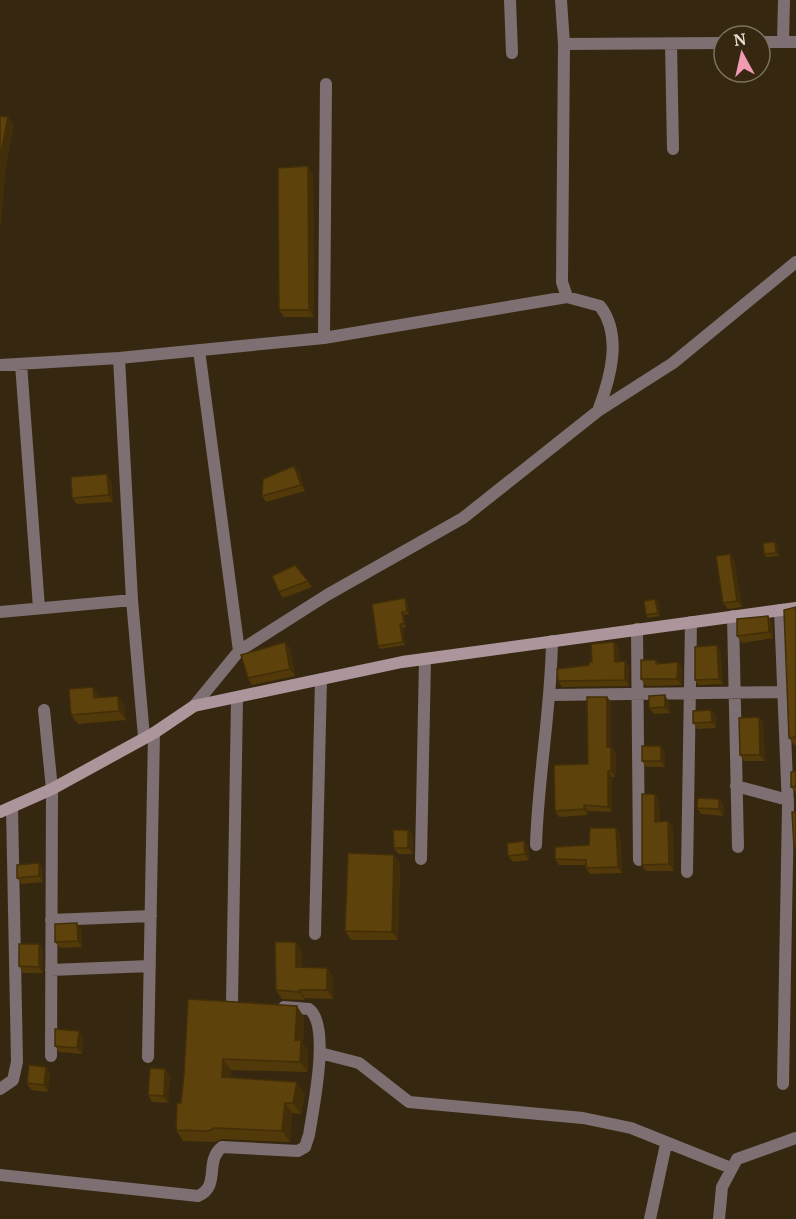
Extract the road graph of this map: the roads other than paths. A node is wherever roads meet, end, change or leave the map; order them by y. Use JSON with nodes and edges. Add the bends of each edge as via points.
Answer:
{"nodes":[{"id":1,"x":510,"y":0,"type":"edge"},
{"id":2,"x":561,"y":0,"type":"edge"},
{"id":3,"x":784,"y":0,"type":"edge"},
{"id":4,"x":772,"y":42,"type":"edge"},
{"id":5,"x":783,"y":42,"type":"junction"},
{"id":6,"x":796,"y":42,"type":"edge"},
{"id":7,"x":712,"y":43,"type":"edge"},
{"id":8,"x":564,"y":44,"type":"junction"},
{"id":9,"x":671,"y":44,"type":"junction"},
{"id":10,"x":512,"y":53,"type":"dead end"},
{"id":11,"x":326,"y":84,"type":"dead end"},
{"id":12,"x":673,"y":149,"type":"dead end"},
{"id":13,"x":796,"y":262,"type":"edge"},
{"id":14,"x":567,"y":297,"type":"junction"},
{"id":15,"x":324,"y":338,"type":"junction"},
{"id":16,"x":199,"y":350,"type":"junction"},
{"id":17,"x":118,"y":358,"type":"junction"},
{"id":18,"x":21,"y":364,"type":"junction"},
{"id":19,"x":0,"y":365,"type":"edge"},
{"id":20,"x":598,"y":411,"type":"junction"},
{"id":21,"x":132,"y":600,"type":"junction"},
{"id":22,"x":39,"y":608,"type":"junction"},
{"id":23,"x":796,"y":608,"type":"edge"},
{"id":24,"x":780,"y":609,"type":"junction"},
{"id":25,"x":0,"y":612,"type":"edge"},
{"id":26,"x":733,"y":616,"type":"junction"},
{"id":27,"x":691,"y":622,"type":"junction"},
{"id":28,"x":637,"y":629,"type":"junction"},
{"id":29,"x":552,"y":641,"type":"junction"},
{"id":30,"x":239,"y":651,"type":"junction"},
{"id":31,"x":425,"y":658,"type":"junction"},
{"id":32,"x":321,"y":680,"type":"junction"},
{"id":33,"x":783,"y":692,"type":"junction"},
{"id":34,"x":690,"y":693,"type":"junction"},
{"id":35,"x":734,"y":693,"type":"junction"},
{"id":36,"x":638,"y":694,"type":"junction"},
{"id":37,"x":551,"y":695,"type":"junction"},
{"id":38,"x":237,"y":699,"type":"junction"},
{"id":39,"x":194,"y":706,"type":"junction"},
{"id":40,"x":44,"y":710,"type":"dead end"},
{"id":41,"x":149,"y":735,"type":"junction"},
{"id":42,"x":736,"y":786,"type":"junction"},
{"id":43,"x":52,"y":789,"type":"junction"},
{"id":44,"x":790,"y":805,"type":"edge"},
{"id":45,"x":6,"y":810,"type":"edge"},
{"id":46,"x":536,"y":845,"type":"dead end"},
{"id":47,"x":738,"y":847,"type":"dead end"},
{"id":48,"x":421,"y":859,"type":"dead end"},
{"id":49,"x":639,"y":860,"type":"edge"},
{"id":50,"x":687,"y":872,"type":"dead end"},
{"id":51,"x":151,"y":916,"type":"junction"},
{"id":52,"x":51,"y":920,"type":"junction"},
{"id":53,"x":315,"y":934,"type":"dead end"},
{"id":54,"x":150,"y":966,"type":"junction"},
{"id":55,"x":51,"y":970,"type":"junction"},
{"id":56,"x":232,"y":1003,"type":"edge"},
{"id":57,"x":276,"y":1006,"type":"edge"},
{"id":58,"x":320,"y":1053,"type":"junction"},
{"id":59,"x":51,"y":1056,"type":"dead end"},
{"id":60,"x":148,"y":1057,"type":"dead end"},
{"id":61,"x":783,"y":1084,"type":"dead end"},
{"id":62,"x":0,"y":1089,"type":"edge"},
{"id":63,"x":796,"y":1138,"type":"edge"},
{"id":64,"x":666,"y":1144,"type":"junction"},
{"id":65,"x":731,"y":1168,"type":"junction"},
{"id":66,"x":0,"y":1175,"type":"edge"},
{"id":67,"x":650,"y":1219,"type":"edge"},
{"id":68,"x":719,"y":1219,"type":"edge"}],
"edges":[{"from":1,"to":10,"type":"street"},
{"from":2,"to":8,"type":"street"},
{"from":3,"to":5,"type":"street"},
{"from":4,"to":5,"type":"street"},
{"from":5,"to":6,"type":"street"},
{"from":7,"to":9,"type":"street"},
{"from":8,"to":9,"type":"street"},
{"from":8,"to":14,"type":"street","via":[[562,282]]},
{"from":9,"to":12,"type":"street"},
{"from":11,"to":15,"type":"street"},
{"from":13,"to":20,"type":"street","via":[[673,363]]},
{"from":14,"to":15,"type":"street"},
{"from":14,"to":20,"type":"street","via":[[600,306],[611,329],[609,376]]},
{"from":15,"to":16,"type":"street"},
{"from":16,"to":17,"type":"street"},
{"from":16,"to":30,"type":"street"},
{"from":17,"to":18,"type":"street"},
{"from":17,"to":21,"type":"street"},
{"from":18,"to":19,"type":"street"},
{"from":18,"to":22,"type":"street"},
{"from":20,"to":30,"type":"street","via":[[463,518],[327,595]]},
{"from":21,"to":22,"type":"street"},
{"from":21,"to":41,"type":"street"},
{"from":22,"to":25,"type":"street"},
{"from":23,"to":24,"type":"street"},
{"from":24,"to":26,"type":"street"},
{"from":24,"to":33,"type":"street"},
{"from":26,"to":27,"type":"street"},
{"from":26,"to":35,"type":"street"},
{"from":27,"to":28,"type":"street"},
{"from":27,"to":34,"type":"street"},
{"from":28,"to":29,"type":"street"},
{"from":28,"to":36,"type":"street"},
{"from":29,"to":31,"type":"street"},
{"from":29,"to":37,"type":"street"},
{"from":30,"to":39,"type":"street"},
{"from":31,"to":32,"type":"street"},
{"from":31,"to":48,"type":"street"},
{"from":32,"to":38,"type":"street"},
{"from":32,"to":53,"type":"street"},
{"from":33,"to":35,"type":"street"},
{"from":33,"to":44,"type":"street"},
{"from":34,"to":35,"type":"street"},
{"from":34,"to":36,"type":"street"},
{"from":34,"to":50,"type":"street"},
{"from":35,"to":42,"type":"street"},
{"from":36,"to":37,"type":"street"},
{"from":36,"to":49,"type":"street"},
{"from":37,"to":46,"type":"street","via":[[537,799]]},
{"from":38,"to":39,"type":"street"},
{"from":38,"to":56,"type":"street"},
{"from":39,"to":41,"type":"street"},
{"from":40,"to":43,"type":"street"},
{"from":41,"to":43,"type":"street"},
{"from":41,"to":51,"type":"street"},
{"from":42,"to":44,"type":"street"},
{"from":42,"to":47,"type":"street"},
{"from":43,"to":45,"type":"street"},
{"from":43,"to":52,"type":"street"},
{"from":44,"to":61,"type":"street"},
{"from":45,"to":62,"type":"street","via":[[16,1062],[13,1080]]},
{"from":51,"to":52,"type":"street"},
{"from":51,"to":54,"type":"street"},
{"from":52,"to":55,"type":"street"},
{"from":54,"to":55,"type":"street"},
{"from":54,"to":60,"type":"street"},
{"from":55,"to":59,"type":"street"},
{"from":57,"to":58,"type":"street","via":[[309,1009],[314,1013]]},
{"from":58,"to":64,"type":"street","via":[[359,1063],[408,1102],[583,1118],[631,1128]]},
{"from":58,"to":66,"type":"street","via":[[305,1147],[298,1151],[222,1147],[212,1159],[211,1186],[198,1196]]},
{"from":63,"to":65,"type":"street","via":[[744,1154]]},
{"from":64,"to":65,"type":"street"},
{"from":64,"to":67,"type":"street"},
{"from":65,"to":68,"type":"street","via":[[718,1202]]}]}
